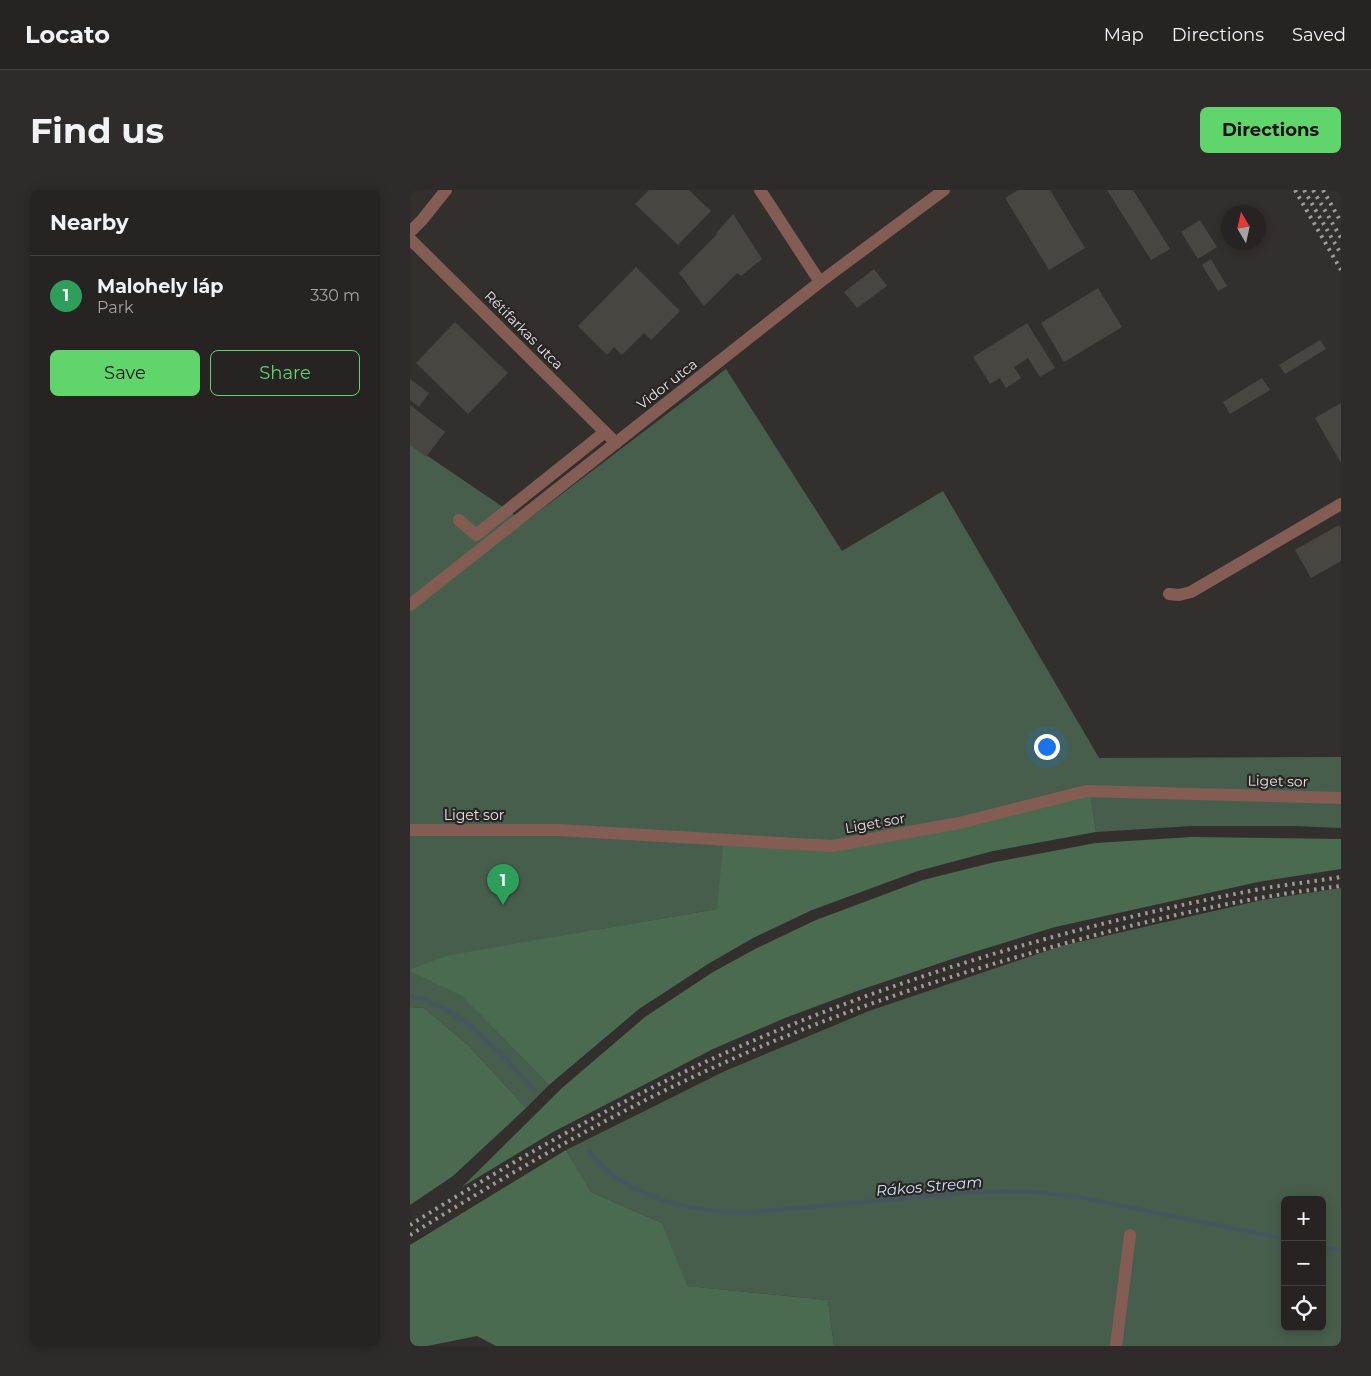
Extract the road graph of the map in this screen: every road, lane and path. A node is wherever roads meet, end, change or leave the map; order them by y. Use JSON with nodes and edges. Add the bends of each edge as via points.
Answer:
{"nodes":[{"id":1,"x":446,"y":190,"type":"edge"},
{"id":2,"x":760,"y":190,"type":"edge"},
{"id":3,"x":944,"y":190,"type":"edge"},
{"id":4,"x":410,"y":232,"type":"edge"},
{"id":5,"x":410,"y":239,"type":"edge"},
{"id":6,"x":820,"y":282,"type":"junction"},
{"id":7,"x":605,"y":432,"type":"junction"},
{"id":8,"x":616,"y":443,"type":"junction"},
{"id":9,"x":1341,"y":504,"type":"edge"},
{"id":10,"x":459,"y":520,"type":"dead end"},
{"id":11,"x":1169,"y":594,"type":"dead end"},
{"id":12,"x":410,"y":605,"type":"edge"},
{"id":13,"x":1341,"y":798,"type":"edge"},
{"id":14,"x":410,"y":830,"type":"edge"},
{"id":15,"x":1130,"y":1235,"type":"dead end"},
{"id":16,"x":1116,"y":1346,"type":"edge"}],
"edges":[{"from":1,"to":4,"type":"street"},
{"from":2,"to":6,"type":"street"},
{"from":3,"to":6,"type":"street","name":"Vidor utca"},
{"from":5,"to":7,"type":"street","name":"Rétifarkas utca"},
{"from":6,"to":8,"type":"street","name":"Vidor utca"},
{"from":7,"to":8,"type":"street","name":"Rétifarkas utca"},
{"from":7,"to":10,"type":"street","via":[[476,535]]},
{"from":8,"to":12,"type":"street","name":"Vidor utca"},
{"from":9,"to":11,"type":"street","via":[[1192,592]]},
{"from":13,"to":14,"type":"street","name":"Liget sor","via":[[1086,792],[960,823],[832,846],[559,830]]},
{"from":15,"to":16,"type":"street"}]}
